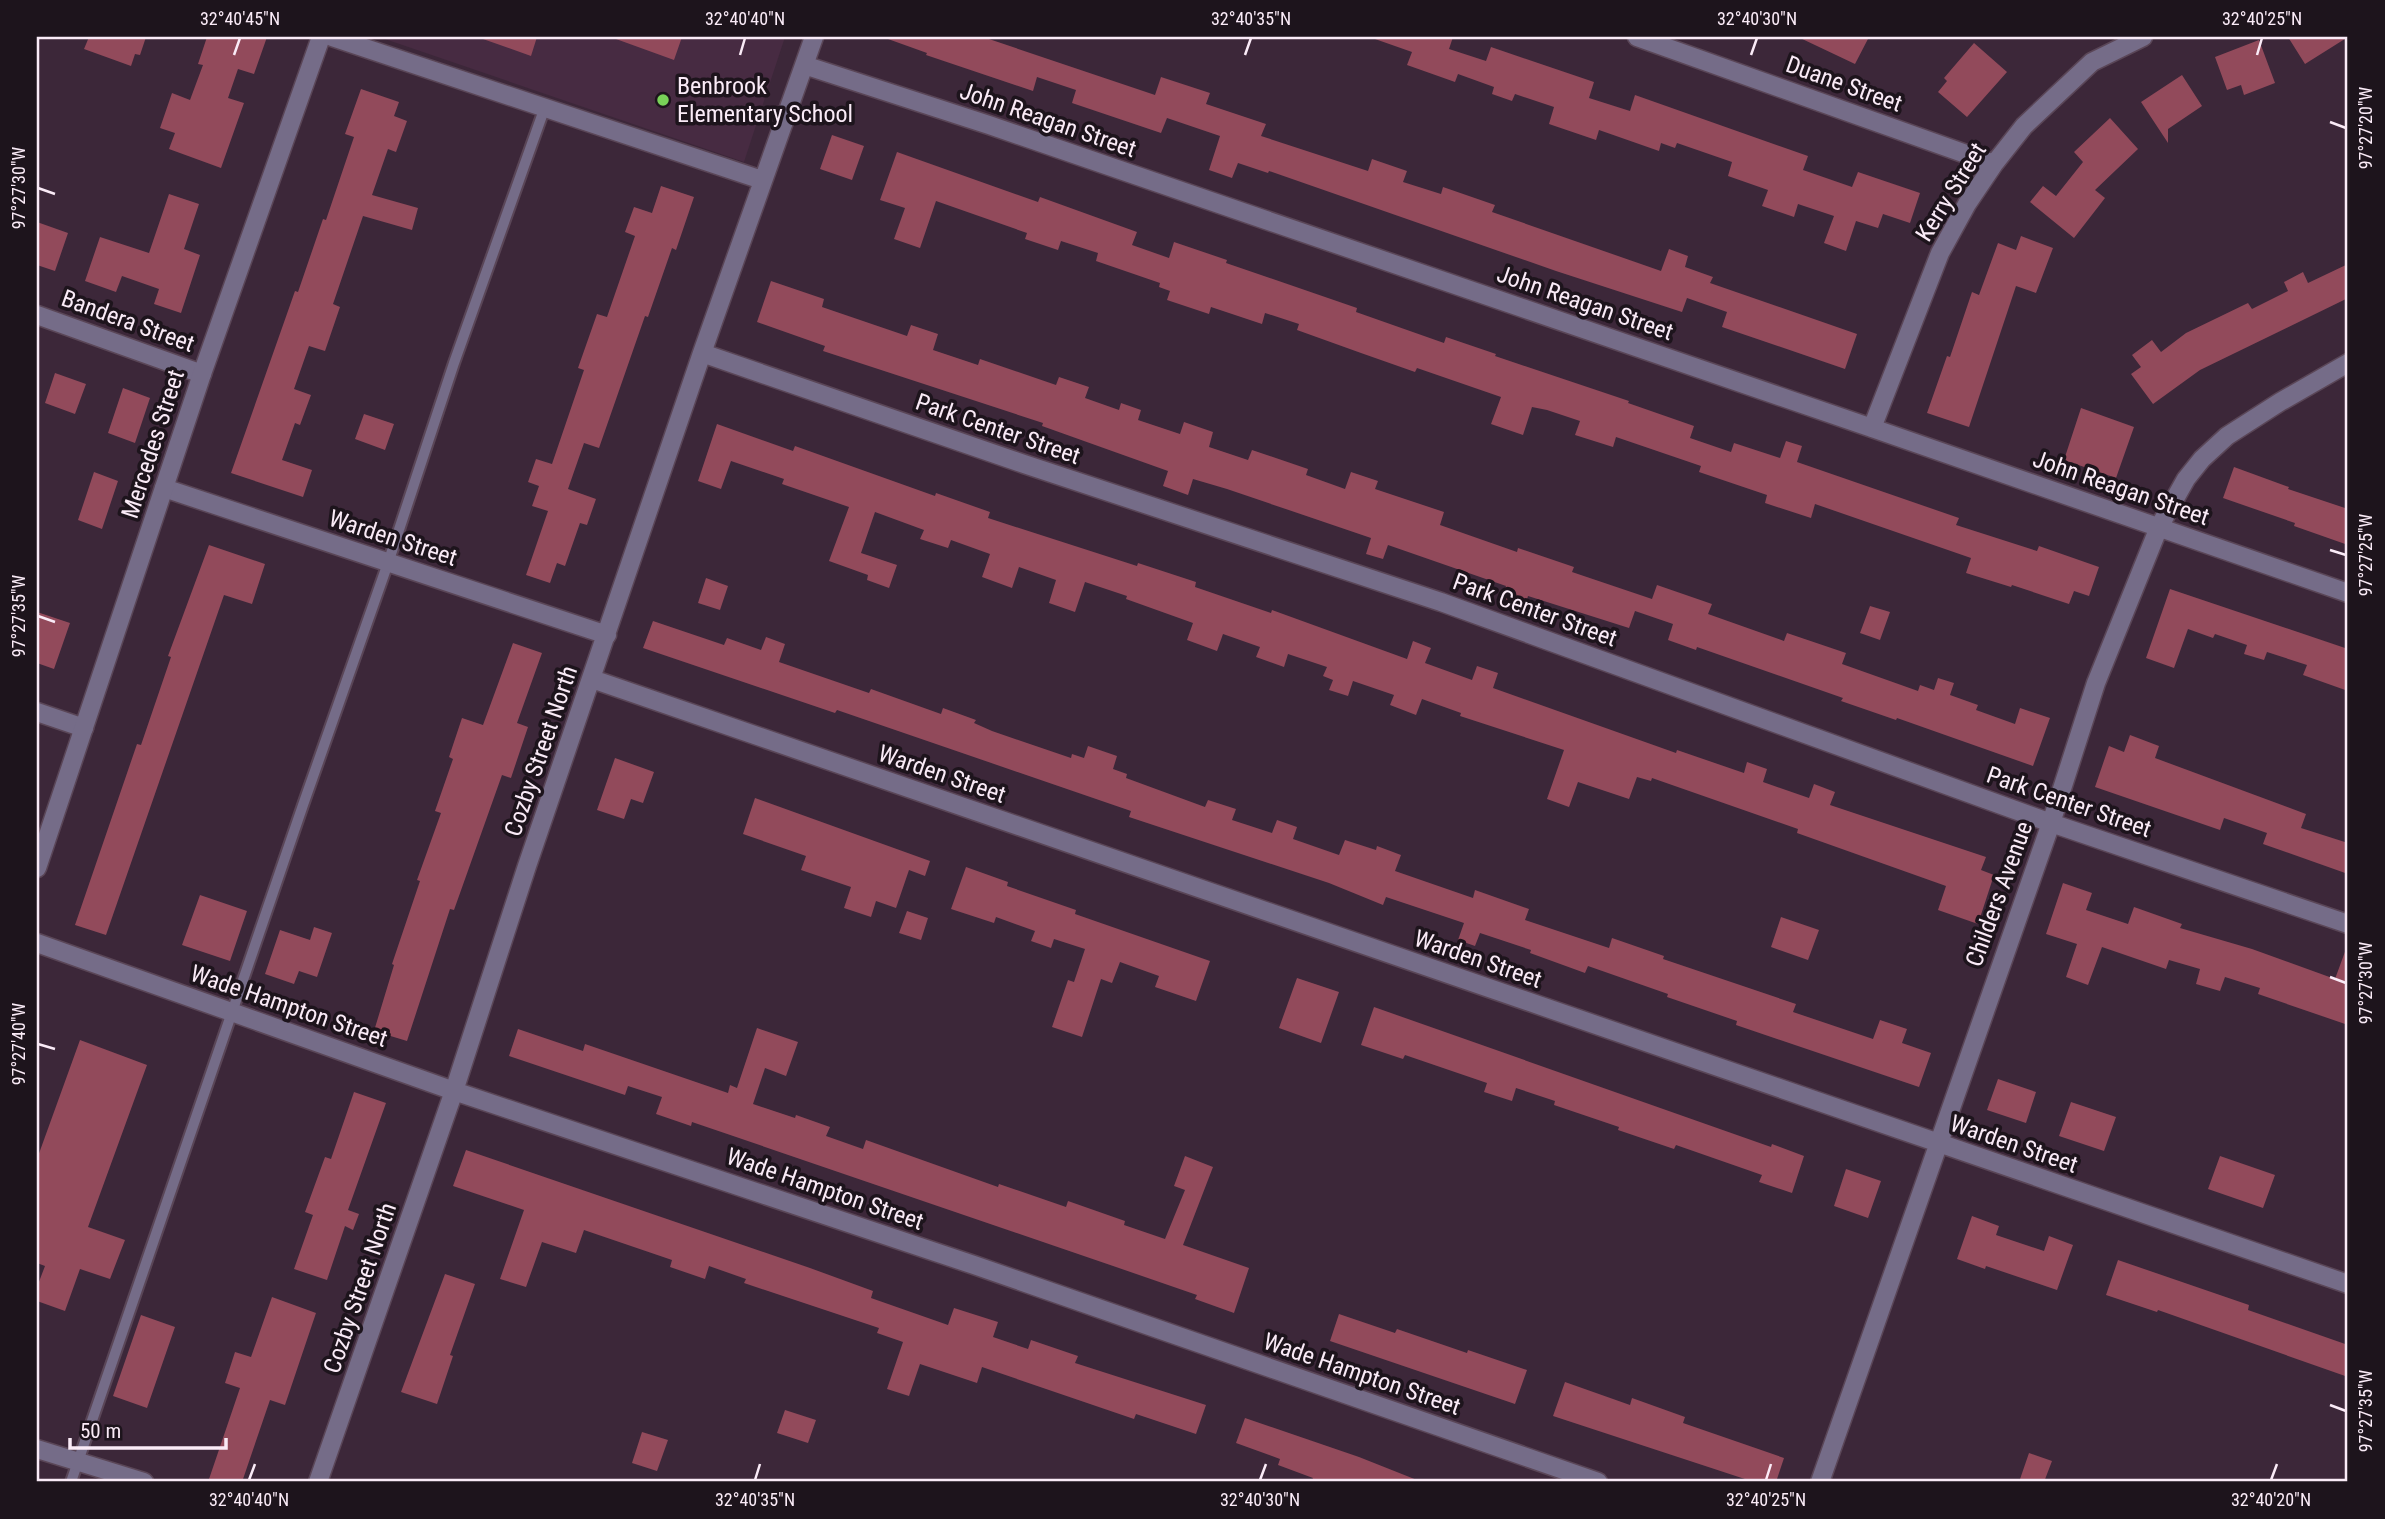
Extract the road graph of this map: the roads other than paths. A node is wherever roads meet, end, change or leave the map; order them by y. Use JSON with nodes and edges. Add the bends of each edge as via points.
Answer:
{"nodes":[{"id":1,"x":321,"y":37,"type":"edge"},
{"id":2,"x":332,"y":37,"type":"edge"},
{"id":3,"x":814,"y":37,"type":"edge"},
{"id":4,"x":1637,"y":37,"type":"edge"},
{"id":5,"x":2143,"y":37,"type":"edge"},
{"id":6,"x":1687,"y":45,"type":"edge"},
{"id":7,"x":804,"y":65,"type":"junction"},
{"id":8,"x":545,"y":107,"type":"junction"},
{"id":9,"x":1994,"y":164,"type":"junction"},
{"id":10,"x":762,"y":180,"type":"junction"},
{"id":11,"x":37,"y":315,"type":"edge"},
{"id":12,"x":702,"y":354,"type":"junction"},
{"id":13,"x":2348,"y":363,"type":"edge"},
{"id":14,"x":202,"y":374,"type":"junction"},
{"id":15,"x":1872,"y":428,"type":"junction"},
{"id":16,"x":164,"y":488,"type":"junction"},
{"id":17,"x":2159,"y":527,"type":"junction"},
{"id":18,"x":388,"y":563,"type":"junction"},
{"id":19,"x":2348,"y":593,"type":"edge"},
{"id":20,"x":607,"y":635,"type":"junction"},
{"id":21,"x":592,"y":679,"type":"junction"},
{"id":22,"x":37,"y":712,"type":"edge"},
{"id":23,"x":84,"y":728,"type":"junction"},
{"id":24,"x":2050,"y":823,"type":"junction"},
{"id":25,"x":37,"y":868,"type":"edge"},
{"id":26,"x":2348,"y":923,"type":"edge"},
{"id":27,"x":37,"y":943,"type":"edge"},
{"id":28,"x":232,"y":1012,"type":"junction"},
{"id":29,"x":454,"y":1091,"type":"junction"},
{"id":30,"x":1937,"y":1143,"type":"junction"},
{"id":31,"x":2348,"y":1284,"type":"edge"},
{"id":32,"x":37,"y":1449,"type":"edge"},
{"id":33,"x":78,"y":1461,"type":"junction"},
{"id":34,"x":71,"y":1482,"type":"edge"},
{"id":35,"x":144,"y":1482,"type":"edge"},
{"id":36,"x":318,"y":1482,"type":"edge"},
{"id":37,"x":1598,"y":1482,"type":"edge"},
{"id":38,"x":1819,"y":1482,"type":"edge"}],
"edges":[{"from":1,"to":14,"type":"street","name":"Mercedes Street"},
{"from":2,"to":8,"type":"street"},
{"from":3,"to":7,"type":"street","name":"Cozby Street North"},
{"from":4,"to":6,"type":"street","name":"Duane Street"},
{"from":5,"to":9,"type":"street","name":"Kerry Street","via":[[2092,62],[2024,126]]},
{"from":6,"to":9,"type":"street","name":"Duane Street"},
{"from":7,"to":10,"type":"street","name":"Cozby Street North"},
{"from":7,"to":15,"type":"street","name":"John Reagan Street"},
{"from":8,"to":10,"type":"street"},
{"from":8,"to":18,"type":"lane"},
{"from":9,"to":15,"type":"street","name":"Kerry Street","via":[[1940,253]]},
{"from":10,"to":12,"type":"street","name":"Cozby Street North"},
{"from":11,"to":14,"type":"street","name":"Bandera Street"},
{"from":12,"to":20,"type":"street","name":"Cozby Street North"},
{"from":12,"to":24,"type":"street","name":"Park Center Street","via":[[1441,602]]},
{"from":13,"to":17,"type":"street","name":"Childers Avenue","via":[[2227,436],[2186,479]]},
{"from":14,"to":16,"type":"street","name":"Mercedes Street"},
{"from":15,"to":17,"type":"street","name":"John Reagan Street"},
{"from":16,"to":18,"type":"street","name":"Warden Street"},
{"from":16,"to":23,"type":"street","name":"Mercedes Street"},
{"from":17,"to":19,"type":"street","name":"John Reagan Street"},
{"from":17,"to":24,"type":"street","name":"Childers Avenue","via":[[2096,683]]},
{"from":18,"to":20,"type":"street","name":"Warden Street"},
{"from":18,"to":28,"type":"lane"},
{"from":20,"to":21,"type":"street","name":"Cozby Street North"},
{"from":21,"to":29,"type":"street","name":"Cozby Street North"},
{"from":21,"to":30,"type":"street","name":"Warden Street"},
{"from":22,"to":23,"type":"street"},
{"from":23,"to":25,"type":"street","name":"Mercedes Street"},
{"from":24,"to":26,"type":"street","name":"Park Center Street"},
{"from":24,"to":30,"type":"street","name":"Childers Avenue"},
{"from":27,"to":28,"type":"street","name":"Wade Hampton Street"},
{"from":28,"to":29,"type":"street","name":"Wade Hampton Street"},
{"from":28,"to":33,"type":"lane"},
{"from":29,"to":36,"type":"street","name":"Cozby Street North"},
{"from":29,"to":37,"type":"street","name":"Wade Hampton Street","via":[[974,1265]]},
{"from":30,"to":31,"type":"street","name":"Warden Street"},
{"from":30,"to":38,"type":"street","name":"Childers Avenue"},
{"from":32,"to":33,"type":"street"},
{"from":33,"to":34,"type":"lane"},
{"from":33,"to":35,"type":"street"}]}
